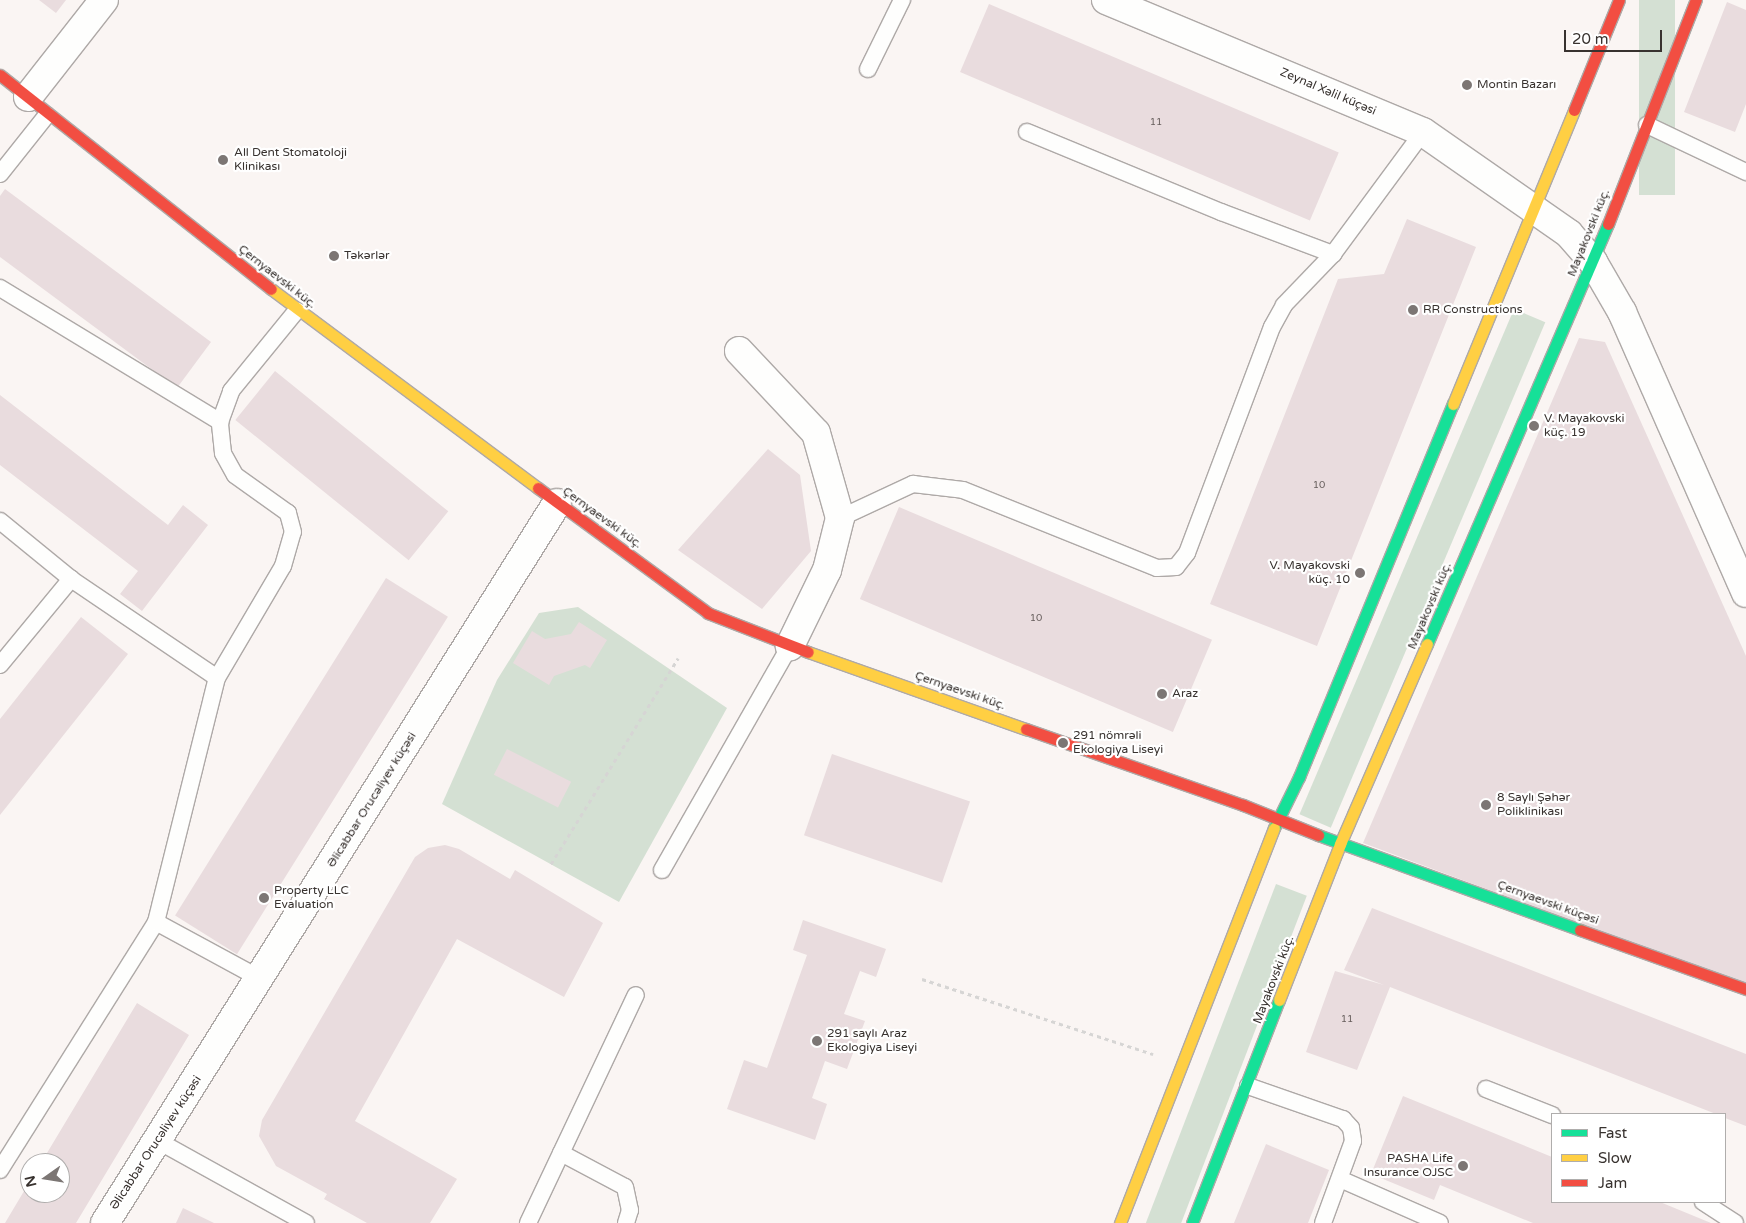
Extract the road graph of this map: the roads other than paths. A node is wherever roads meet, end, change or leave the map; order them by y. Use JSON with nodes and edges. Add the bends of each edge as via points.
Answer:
{"nodes":[{"id":1,"x":104,"y":0,"type":"edge"},
{"id":2,"x":902,"y":0,"type":"edge"},
{"id":3,"x":1106,"y":0,"type":"edge"},
{"id":4,"x":1619,"y":0,"type":"edge"},
{"id":5,"x":1696,"y":0,"type":"edge"},
{"id":6,"x":868,"y":69,"type":"dead end"},
{"id":7,"x":0,"y":75,"type":"edge"},
{"id":8,"x":38,"y":106,"type":"junction"},
{"id":9,"x":1647,"y":125,"type":"junction"},
{"id":10,"x":1027,"y":132,"type":"dead end"},
{"id":11,"x":1423,"y":132,"type":"junction"},
{"id":12,"x":1746,"y":172,"type":"edge"},
{"id":13,"x":0,"y":174,"type":"edge"},
{"id":14,"x":1536,"y":208,"type":"junction"},
{"id":15,"x":1333,"y":254,"type":"junction"},
{"id":16,"x":1593,"y":262,"type":"junction"},
{"id":17,"x":0,"y":288,"type":"edge"},
{"id":18,"x":297,"y":310,"type":"junction"},
{"id":19,"x":739,"y":351,"type":"dead end"},
{"id":20,"x":220,"y":422,"type":"junction"},
{"id":21,"x":557,"y":502,"type":"junction"},
{"id":22,"x":840,"y":518,"type":"junction"},
{"id":23,"x":0,"y":522,"type":"edge"},
{"id":24,"x":71,"y":578,"type":"junction"},
{"id":25,"x":1746,"y":593,"type":"edge"},
{"id":26,"x":790,"y":646,"type":"junction"},
{"id":27,"x":0,"y":665,"type":"edge"},
{"id":28,"x":217,"y":678,"type":"junction"},
{"id":29,"x":1278,"y":819,"type":"junction"},
{"id":30,"x":1340,"y":844,"type":"junction"},
{"id":31,"x":662,"y":870,"type":"dead end"},
{"id":32,"x":156,"y":922,"type":"junction"},
{"id":33,"x":261,"y":979,"type":"junction"},
{"id":34,"x":1746,"y":989,"type":"edge"},
{"id":35,"x":636,"y":995,"type":"dead end"},
{"id":36,"x":1248,"y":1086,"type":"junction"},
{"id":37,"x":1486,"y":1089,"type":"dead end"},
{"id":38,"x":1551,"y":1116,"type":"edge"},
{"id":39,"x":158,"y":1141,"type":"junction"},
{"id":40,"x":561,"y":1153,"type":"junction"},
{"id":41,"x":0,"y":1170,"type":"edge"},
{"id":42,"x":1340,"y":1179,"type":"junction"},
{"id":43,"x":1705,"y":1203,"type":"edge"},
{"id":44,"x":105,"y":1223,"type":"edge"},
{"id":45,"x":306,"y":1223,"type":"edge"},
{"id":46,"x":528,"y":1223,"type":"edge"},
{"id":47,"x":626,"y":1223,"type":"edge"},
{"id":48,"x":1120,"y":1223,"type":"edge"},
{"id":49,"x":1192,"y":1223,"type":"edge"},
{"id":50,"x":1323,"y":1223,"type":"edge"},
{"id":51,"x":1440,"y":1223,"type":"edge"},
{"id":52,"x":1735,"y":1223,"type":"edge"}],
"edges":[{"from":1,"to":8,"type":"street"},
{"from":2,"to":6,"type":"lane"},
{"from":3,"to":11,"type":"street","name":"Zeynal Xəlil küçəsi"},
{"from":4,"to":14,"type":"street"},
{"from":5,"to":9,"type":"street","name":"Mayakovski küç."},
{"from":7,"to":8,"type":"street","name":"Çernyaevski küç."},
{"from":8,"to":13,"type":"lane"},
{"from":8,"to":18,"type":"street","name":"Çernyaevski küç."},
{"from":9,"to":12,"type":"lane"},
{"from":9,"to":16,"type":"street","name":"Mayakovski küç."},
{"from":10,"to":15,"type":"lane"},
{"from":11,"to":14,"type":"street","name":"Zeynal Xəlil küçəsi"},
{"from":11,"to":15,"type":"lane"},
{"from":14,"to":16,"type":"street","name":"Zeynal Xəlil küçəsi","via":[[1569,234]]},
{"from":14,"to":29,"type":"street","via":[[1299,777]]},
{"from":15,"to":22,"type":"lane","via":[[1284,305],[1272,327],[1187,553],[1176,567],[1158,568],[963,490],[913,484]]},
{"from":16,"to":25,"type":"street","name":"Zeynal Xəlil küçəsi","via":[[1622,312]]},
{"from":16,"to":30,"type":"street","name":"Mayakovski küç."},
{"from":17,"to":20,"type":"lane"},
{"from":18,"to":20,"type":"lane","via":[[231,391]]},
{"from":18,"to":21,"type":"street","name":"Çernyaevski küç."},
{"from":19,"to":22,"type":"street","via":[[816,433]]},
{"from":20,"to":28,"type":"lane","via":[[223,453],[234,475],[288,512],[293,532],[283,566]]},
{"from":21,"to":26,"type":"street","name":"Çernyaevski küç.","via":[[708,613]]},
{"from":21,"to":33,"type":"street","name":"Əlicabbar Orucəliyev küçəsi"},
{"from":22,"to":26,"type":"street","via":[[827,570]]},
{"from":23,"to":24,"type":"lane"},
{"from":24,"to":27,"type":"lane"},
{"from":24,"to":28,"type":"lane"},
{"from":26,"to":29,"type":"street","name":"Çernyaevski küç."},
{"from":26,"to":31,"type":"lane"},
{"from":28,"to":32,"type":"lane"},
{"from":29,"to":30,"type":"street","name":"Çernyaevski küç."},
{"from":29,"to":48,"type":"street"},
{"from":30,"to":34,"type":"street","name":"Çernyaevski küçəsi"},
{"from":30,"to":36,"type":"street","name":"Mayakovski küç."},
{"from":32,"to":33,"type":"lane"},
{"from":32,"to":41,"type":"lane"},
{"from":33,"to":39,"type":"street","name":"Əlicabbar Orucəliyev küçəsi"},
{"from":35,"to":40,"type":"lane"},
{"from":36,"to":42,"type":"lane","via":[[1343,1119],[1352,1128],[1353,1141]]},
{"from":36,"to":49,"type":"street","name":"Mayakovski küç."},
{"from":37,"to":38,"type":"lane"},
{"from":39,"to":44,"type":"street","name":"Əlicabbar Orucəliyev küçəsi"},
{"from":39,"to":45,"type":"lane"},
{"from":40,"to":46,"type":"lane"},
{"from":40,"to":47,"type":"lane","via":[[625,1187],[630,1210]]},
{"from":42,"to":50,"type":"lane"},
{"from":42,"to":51,"type":"lane"},
{"from":43,"to":52,"type":"lane"}]}
